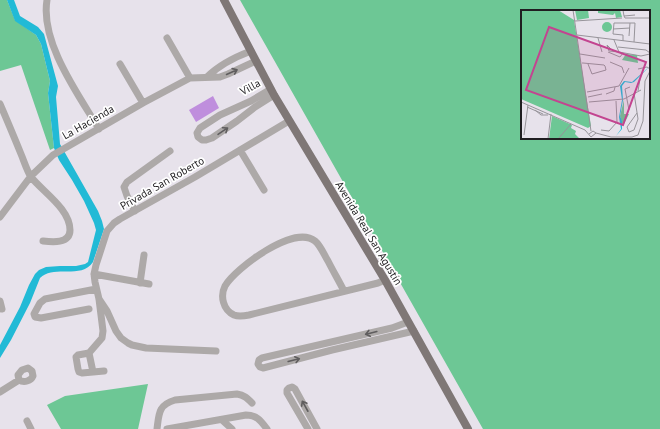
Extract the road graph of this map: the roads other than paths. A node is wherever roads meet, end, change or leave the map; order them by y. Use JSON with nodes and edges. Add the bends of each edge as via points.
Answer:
{"nodes":[{"id":1,"x":47,"y":0,"type":"edge"},
{"id":2,"x":220,"y":0,"type":"edge"},
{"id":3,"x":224,"y":0,"type":"edge"},
{"id":4,"x":167,"y":38,"type":"dead end"},
{"id":5,"x":250,"y":50,"type":"junction"},
{"id":6,"x":256,"y":61,"type":"junction"},
{"id":7,"x":120,"y":64,"type":"dead end"},
{"id":8,"x":207,"y":77,"type":"junction"},
{"id":9,"x":190,"y":78,"type":"junction"},
{"id":10,"x":273,"y":92,"type":"junction"},
{"id":11,"x":261,"y":99,"type":"junction"},
{"id":12,"x":143,"y":103,"type":"junction"},
{"id":13,"x":0,"y":104,"type":"edge"},
{"id":14,"x":240,"y":105,"type":"junction"},
{"id":15,"x":246,"y":114,"type":"junction"},
{"id":16,"x":290,"y":121,"type":"junction"},
{"id":17,"x":100,"y":129,"type":"junction"},
{"id":18,"x":240,"y":150,"type":"junction"},
{"id":19,"x":170,"y":151,"type":"dead end"},
{"id":20,"x":30,"y":176,"type":"junction"},
{"id":21,"x":264,"y":190,"type":"dead end"},
{"id":22,"x":135,"y":211,"type":"junction"},
{"id":23,"x":1,"y":213,"type":"edge"},
{"id":24,"x":43,"y":241,"type":"dead end"},
{"id":25,"x":144,"y":255,"type":"dead end"},
{"id":26,"x":94,"y":274,"type":"junction"},
{"id":27,"x":385,"y":280,"type":"junction"},
{"id":28,"x":140,"y":283,"type":"junction"},
{"id":29,"x":149,"y":284,"type":"dead end"},
{"id":30,"x":96,"y":289,"type":"junction"},
{"id":31,"x":344,"y":291,"type":"junction"},
{"id":32,"x":99,"y":299,"type":"junction"},
{"id":33,"x":88,"y":309,"type":"dead end"},
{"id":34,"x":408,"y":322,"type":"junction"},
{"id":35,"x":414,"y":331,"type":"junction"},
{"id":36,"x":330,"y":343,"type":"junction"},
{"id":37,"x":216,"y":350,"type":"dead end"},
{"id":38,"x":332,"y":350,"type":"junction"},
{"id":39,"x":89,"y":353,"type":"junction"},
{"id":40,"x":104,"y":371,"type":"dead end"},
{"id":41,"x":93,"y":372,"type":"junction"},
{"id":42,"x":19,"y":380,"type":"dead end"},
{"id":43,"x":0,"y":392,"type":"edge"},
{"id":44,"x":252,"y":403,"type":"dead end"},
{"id":45,"x":222,"y":420,"type":"junction"},
{"id":46,"x":27,"y":421,"type":"dead end"},
{"id":47,"x":316,"y":426,"type":"edge"},
{"id":48,"x":186,"y":427,"type":"edge"},
{"id":49,"x":307,"y":428,"type":"edge"},
{"id":50,"x":31,"y":429,"type":"edge"},
{"id":51,"x":157,"y":429,"type":"edge"},
{"id":52,"x":167,"y":429,"type":"edge"},
{"id":53,"x":232,"y":429,"type":"edge"},
{"id":54,"x":267,"y":429,"type":"edge"},
{"id":55,"x":468,"y":429,"type":"edge"}],
"edges":[{"from":1,"to":17,"type":"street","via":[[47,19],[59,61]]},
{"from":2,"to":5,"type":"main road","name":"Avenida Real San Agustín"},
{"from":3,"to":5,"type":"main road","name":"Avenida Real San Agustín"},
{"from":4,"to":9,"type":"street"},
{"from":5,"to":6,"type":"main road","name":"Avenida Real San Agustín"},
{"from":5,"to":8,"type":"street"},
{"from":8,"to":6,"type":"street","name":"La Hacienda","one_way":true,"via":[[220,77]]},
{"from":6,"to":10,"type":"main road","name":"Avenida Real San Agustín"},
{"from":7,"to":12,"type":"street"},
{"from":8,"to":9,"type":"street","name":"La Hacienda"},
{"from":9,"to":12,"type":"street","name":"La Hacienda"},
{"from":10,"to":11,"type":"street","name":"Villa"},
{"from":10,"to":16,"type":"main road","name":"Avenida Real San Agustín"},
{"from":11,"to":14,"type":"street","name":"Villa"},
{"from":11,"to":15,"type":"street","name":"Villa"},
{"from":12,"to":17,"type":"street","name":"La Hacienda"},
{"from":13,"to":20,"type":"street"},
{"from":14,"to":15,"type":"street"},
{"from":14,"to":15,"type":"street","name":"Villa","one_way":true,"via":[[200,128],[198,137],[202,140],[212,138]]},
{"from":16,"to":18,"type":"street","name":"Privada San Roberto"},
{"from":16,"to":27,"type":"main road","name":"Avenida Real San Agustín"},
{"from":17,"to":20,"type":"street","name":"La Hacienda","via":[[53,155]]},
{"from":18,"to":21,"type":"street"},
{"from":18,"to":22,"type":"street","name":"Privada San Roberto"},
{"from":19,"to":22,"type":"street","via":[[126,182],[124,187]]},
{"from":20,"to":23,"type":"street","name":"La Hacienda"},
{"from":20,"to":24,"type":"street","via":[[64,213],[69,225],[70,233],[66,239]]},
{"from":22,"to":26,"type":"street","name":"Privada San Roberto","via":[[114,223],[107,231]]},
{"from":25,"to":28,"type":"street"},
{"from":26,"to":28,"type":"street"},
{"from":26,"to":30,"type":"street","name":"Privada San Roberto"},
{"from":27,"to":31,"type":"street"},
{"from":27,"to":34,"type":"main road","name":"Avenida Real San Agustín"},
{"from":28,"to":29,"type":"street"},
{"from":30,"to":32,"type":"street","name":"Privada San Roberto"},
{"from":30,"to":33,"type":"street","via":[[46,299],[40,303],[34,314],[35,317],[41,318]]},
{"from":31,"to":31,"type":"street","via":[[240,316],[234,315],[223,302],[225,287],[250,261],[289,239],[301,237],[308,237],[321,248]]},
{"from":32,"to":37,"type":"street","name":"Privada San Roberto","via":[[116,332],[132,345],[146,348]]},
{"from":32,"to":39,"type":"street","name":"Privada San Roberto","via":[[103,334]]},
{"from":34,"to":35,"type":"main road","name":"Avenida Real San Agustín"},
{"from":34,"to":36,"type":"street","one_way":true},
{"from":35,"to":38,"type":"street"},
{"from":35,"to":55,"type":"main road","name":"Avenida Real San Agustín"},
{"from":36,"to":38,"type":"street"},
{"from":36,"to":38,"type":"street","one_way":true,"via":[[262,358],[258,364],[263,368]]},
{"from":39,"to":41,"type":"street"},
{"from":39,"to":41,"type":"street","name":"Privada San Roberto","via":[[76,356],[78,369],[80,373]]},
{"from":40,"to":41,"type":"street"},
{"from":42,"to":43,"type":"street"},
{"from":44,"to":51,"type":"street","via":[[241,394],[170,402],[159,412]]},
{"from":45,"to":48,"type":"street"},
{"from":45,"to":53,"type":"street"},
{"from":45,"to":54,"type":"street","via":[[251,415]]},
{"from":46,"to":50,"type":"street"},
{"from":47,"to":49,"type":"street"},
{"from":47,"to":49,"type":"street","one_way":true,"via":[[295,389],[289,388],[287,393]]},
{"from":48,"to":52,"type":"street"}]}
